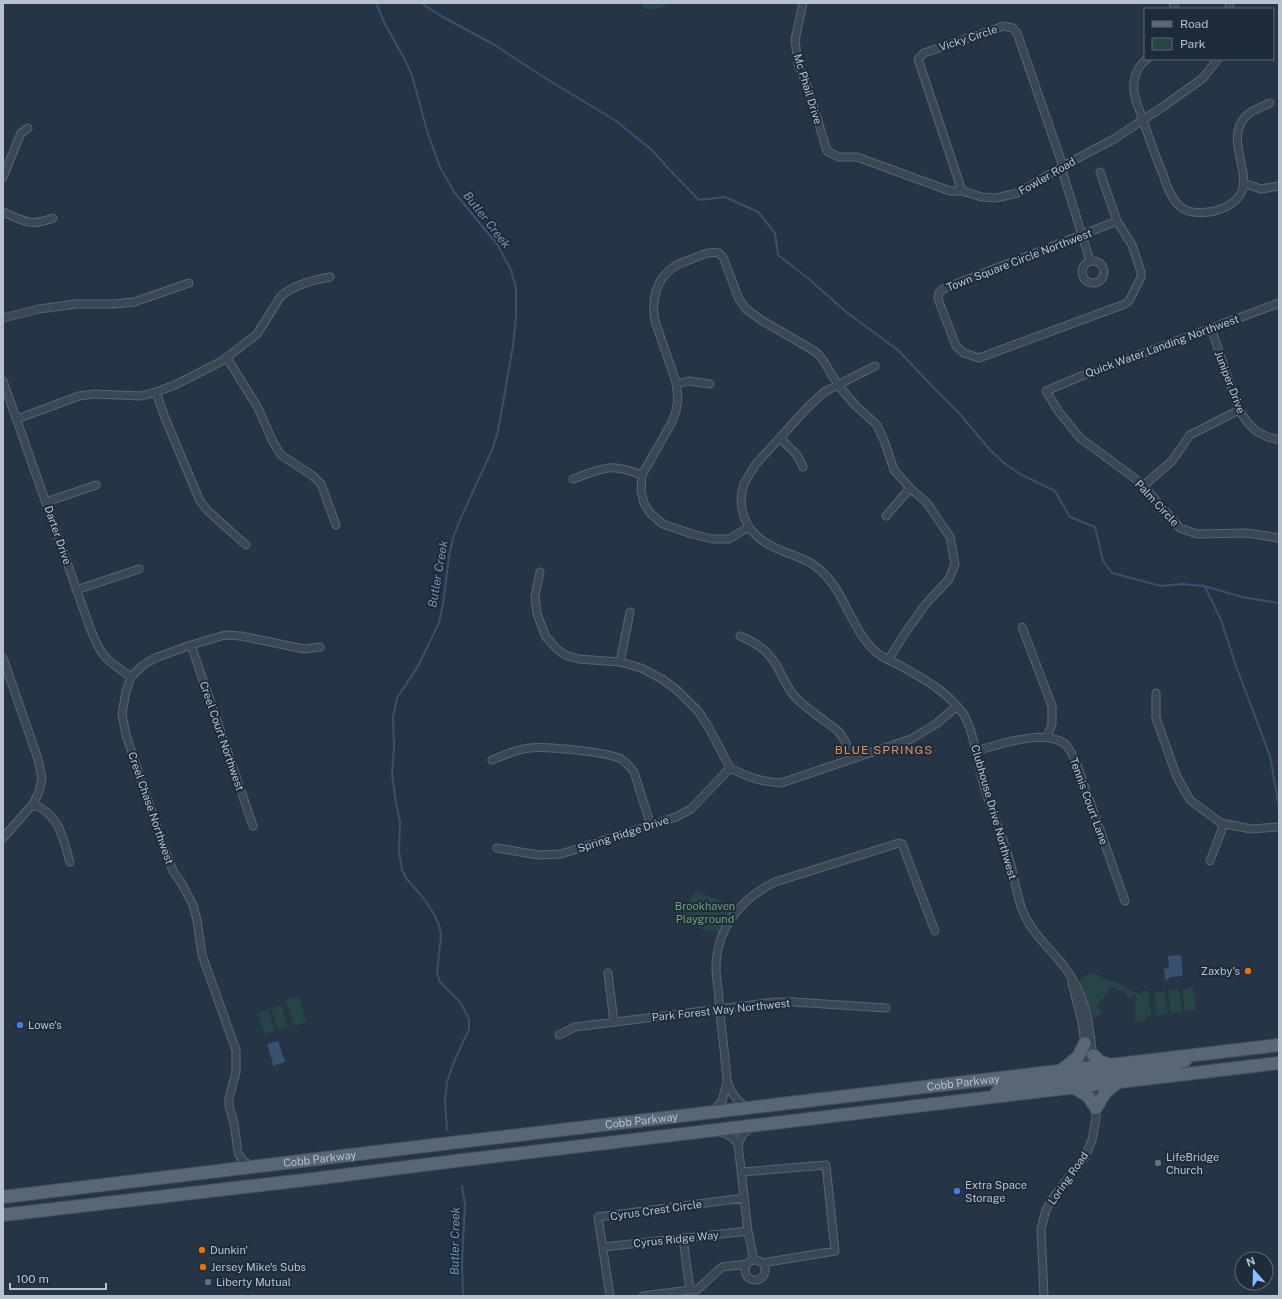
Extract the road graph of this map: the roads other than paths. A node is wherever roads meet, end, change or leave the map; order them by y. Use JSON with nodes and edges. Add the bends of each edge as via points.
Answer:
{"nodes":[{"id":1,"x":803,"y":3,"type":"edge"},
{"id":2,"x":1146,"y":60,"type":"edge"},
{"id":3,"x":1217,"y":60,"type":"edge"},
{"id":4,"x":1270,"y":103,"type":"dead end"},
{"id":5,"x":1143,"y":120,"type":"junction"},
{"id":6,"x":28,"y":128,"type":"dead end"},
{"id":7,"x":827,"y":151,"type":"joint"},
{"id":8,"x":1062,"y":166,"type":"junction"},
{"id":9,"x":1100,"y":172,"type":"dead end"},
{"id":10,"x":3,"y":176,"type":"edge"},
{"id":11,"x":1243,"y":183,"type":"junction"},
{"id":12,"x":1279,"y":186,"type":"edge"},
{"id":13,"x":962,"y":191,"type":"junction"},
{"id":14,"x":3,"y":212,"type":"edge"},
{"id":15,"x":52,"y":218,"type":"dead end"},
{"id":16,"x":1118,"y":222,"type":"junction"},
{"id":17,"x":1082,"y":235,"type":"junction"},
{"id":18,"x":1090,"y":261,"type":"dead end"},
{"id":19,"x":330,"y":278,"type":"dead end"},
{"id":20,"x":190,"y":283,"type":"dead end"},
{"id":21,"x":1279,"y":303,"type":"edge"},
{"id":22,"x":3,"y":318,"type":"edge"},
{"id":23,"x":1211,"y":328,"type":"junction"},
{"id":24,"x":226,"y":358,"type":"junction"},
{"id":25,"x":875,"y":366,"type":"dead end"},
{"id":26,"x":3,"y":381,"type":"edge"},
{"id":27,"x":676,"y":384,"type":"junction"},
{"id":28,"x":710,"y":384,"type":"dead end"},
{"id":29,"x":838,"y":385,"type":"junction"},
{"id":30,"x":1046,"y":391,"type":"joint"},
{"id":31,"x":156,"y":392,"type":"junction"},
{"id":32,"x":1239,"y":410,"type":"junction"},
{"id":33,"x":17,"y":419,"type":"junction"},
{"id":34,"x":780,"y":438,"type":"junction"},
{"id":35,"x":1279,"y":440,"type":"edge"},
{"id":36,"x":803,"y":467,"type":"dead end"},
{"id":37,"x":642,"y":475,"type":"junction"},
{"id":38,"x":573,"y":479,"type":"dead end"},
{"id":39,"x":96,"y":485,"type":"dead end"},
{"id":40,"x":1143,"y":486,"type":"junction"},
{"id":41,"x":910,"y":488,"type":"junction"},
{"id":42,"x":46,"y":502,"type":"junction"},
{"id":43,"x":886,"y":516,"type":"dead end"},
{"id":44,"x":336,"y":525,"type":"dead end"},
{"id":45,"x":749,"y":526,"type":"junction"},
{"id":46,"x":1279,"y":538,"type":"edge"},
{"id":47,"x":246,"y":545,"type":"dead end"},
{"id":48,"x":139,"y":569,"type":"dead end"},
{"id":49,"x":540,"y":572,"type":"dead end"},
{"id":50,"x":76,"y":590,"type":"junction"},
{"id":51,"x":630,"y":612,"type":"dead end"},
{"id":52,"x":1022,"y":627,"type":"dead end"},
{"id":53,"x":740,"y":636,"type":"dead end"},
{"id":54,"x":191,"y":645,"type":"junction"},
{"id":55,"x":320,"y":647,"type":"dead end"},
{"id":56,"x":889,"y":659,"type":"junction"},
{"id":57,"x":4,"y":661,"type":"edge"},
{"id":58,"x":620,"y":662,"type":"junction"},
{"id":59,"x":131,"y":677,"type":"junction"},
{"id":60,"x":1156,"y":693,"type":"dead end"},
{"id":61,"x":957,"y":706,"type":"junction"},
{"id":62,"x":1047,"y":738,"type":"junction"},
{"id":63,"x":975,"y":751,"type":"junction"},
{"id":64,"x":852,"y":759,"type":"junction"},
{"id":65,"x":492,"y":760,"type":"dead end"},
{"id":66,"x":730,"y":768,"type":"junction"},
{"id":67,"x":33,"y":804,"type":"junction"},
{"id":68,"x":1224,"y":824,"type":"junction"},
{"id":69,"x":253,"y":826,"type":"dead end"},
{"id":70,"x":651,"y":826,"type":"junction"},
{"id":71,"x":1279,"y":827,"type":"edge"},
{"id":72,"x":3,"y":838,"type":"edge"},
{"id":73,"x":497,"y":848,"type":"dead end"},
{"id":74,"x":1210,"y":861,"type":"dead end"},
{"id":75,"x":70,"y":862,"type":"dead end"},
{"id":76,"x":1125,"y":901,"type":"dead end"},
{"id":77,"x":935,"y":931,"type":"dead end"},
{"id":78,"x":608,"y":973,"type":"dead end"},
{"id":79,"x":1071,"y":979,"type":"junction"},
{"id":80,"x":886,"y":1008,"type":"dead end"},
{"id":81,"x":720,"y":1009,"type":"junction"},
{"id":82,"x":614,"y":1022,"type":"junction"},
{"id":83,"x":559,"y":1035,"type":"dead end"},
{"id":84,"x":1085,"y":1043,"type":"junction"},
{"id":85,"x":1279,"y":1045,"type":"edge"},
{"id":86,"x":1197,"y":1055,"type":"junction"},
{"id":87,"x":1279,"y":1063,"type":"edge"},
{"id":88,"x":1062,"y":1070,"type":"junction"},
{"id":89,"x":1092,"y":1071,"type":"junction"},
{"id":90,"x":727,"y":1080,"type":"junction"},
{"id":91,"x":1118,"y":1082,"type":"junction"},
{"id":92,"x":1073,"y":1087,"type":"junction"},
{"id":93,"x":980,"y":1098,"type":"junction"},
{"id":94,"x":749,"y":1108,"type":"junction"},
{"id":95,"x":1096,"y":1108,"type":"junction"},
{"id":96,"x":712,"y":1112,"type":"junction"},
{"id":97,"x":752,"y":1126,"type":"junction"},
{"id":98,"x":716,"y":1130,"type":"junction"},
{"id":99,"x":738,"y":1144,"type":"junction"},
{"id":100,"x":254,"y":1167,"type":"junction"},
{"id":101,"x":742,"y":1172,"type":"junction"},
{"id":102,"x":3,"y":1197,"type":"edge"},
{"id":103,"x":744,"y":1198,"type":"junction"},
{"id":104,"x":3,"y":1215,"type":"edge"},
{"id":105,"x":748,"y":1231,"type":"junction"},
{"id":106,"x":683,"y":1238,"type":"junction"},
{"id":107,"x":603,"y":1247,"type":"junction"},
{"id":108,"x":758,"y":1262,"type":"junction"},
{"id":109,"x":747,"y":1264,"type":"junction"},
{"id":110,"x":690,"y":1290,"type":"junction"},
{"id":111,"x":610,"y":1296,"type":"edge"},
{"id":112,"x":643,"y":1296,"type":"edge"},
{"id":113,"x":1044,"y":1296,"type":"edge"}],
"edges":[{"from":1,"to":7,"type":"street","name":"Mc Phail Drive","via":[[795,40],[798,64]]},
{"from":2,"to":5,"type":"street","via":[[1136,72],[1134,83],[1135,100]]},
{"from":3,"to":5,"type":"street","name":"Fowler Road","via":[[1203,78]]},
{"from":4,"to":11,"type":"street","via":[[1246,115],[1240,124],[1237,149]]},
{"from":5,"to":8,"type":"street","name":"Fowler Road","via":[[1114,139]]},
{"from":5,"to":11,"type":"street","via":[[1171,195],[1183,209],[1196,212],[1214,211],[1230,205],[1240,197]]},
{"from":6,"to":10,"type":"street","via":[[21,133]]},
{"from":7,"to":13,"type":"street","name":"Fowler Road","via":[[838,157],[857,157],[950,191]]},
{"from":8,"to":13,"type":"street","name":"Fowler Road","via":[[1018,193],[996,198]]},
{"from":8,"to":13,"type":"street","name":"Vicky Circle","via":[[1016,33],[1013,28],[1004,26],[924,53],[918,59]]},
{"from":8,"to":17,"type":"street"},
{"from":9,"to":16,"type":"street","name":"Town Square Circle Northwest"},
{"from":11,"to":12,"type":"street","via":[[1262,189]]},
{"from":14,"to":15,"type":"street","via":[[26,222],[40,223]]},
{"from":16,"to":17,"type":"street","name":"Town Square Circle Northwest"},
{"from":16,"to":17,"type":"street","name":"Town Square Circle Northwest","via":[[1132,246],[1141,272],[1129,301],[979,358],[959,350],[938,299],[943,289]]},
{"from":17,"to":18,"type":"street"},
{"from":19,"to":24,"type":"street","via":[[302,284],[281,296],[257,334]]},
{"from":20,"to":22,"type":"street","via":[[134,302],[76,304],[39,309]]},
{"from":21,"to":23,"type":"street","name":"Quick Water Landing Northwest"},
{"from":23,"to":30,"type":"street","name":"Quick Water Landing Northwest"},
{"from":23,"to":32,"type":"street","name":"Juniper Drive"},
{"from":24,"to":31,"type":"street","via":[[175,385]]},
{"from":24,"to":44,"type":"street","via":[[258,408],[281,455],[321,484]]},
{"from":25,"to":29,"type":"street","name":"Clubhouse Drive Northwest"},
{"from":26,"to":33,"type":"street","name":"Darter Drive"},
{"from":27,"to":28,"type":"street","via":[[688,381]]},
{"from":27,"to":29,"type":"street","via":[[655,321],[653,298],[661,280],[675,266],[715,252],[721,254],[725,261],[739,299],[746,309],[816,352],[824,360]]},
{"from":27,"to":37,"type":"street","via":[[678,393],[672,422]]},
{"from":29,"to":34,"type":"street","name":"Clubhouse Drive Northwest","via":[[824,392]]},
{"from":29,"to":41,"type":"street","via":[[877,426],[894,470]]},
{"from":30,"to":40,"type":"street","name":"Palm Circle","via":[[1080,438]]},
{"from":31,"to":33,"type":"street","via":[[141,396],[79,396]]},
{"from":31,"to":47,"type":"street","via":[[200,502]]},
{"from":32,"to":35,"type":"street","name":"Juniper Drive","via":[[1256,431]]},
{"from":32,"to":40,"type":"street","via":[[1190,436],[1172,461]]},
{"from":33,"to":42,"type":"street","name":"Darter Drive"},
{"from":34,"to":36,"type":"street","via":[[797,455]]},
{"from":34,"to":45,"type":"street","name":"Clubhouse Drive Northwest","via":[[755,465],[744,484],[741,505]]},
{"from":37,"to":38,"type":"street","via":[[607,467]]},
{"from":37,"to":45,"type":"street","via":[[641,491],[644,503],[650,513],[663,524],[720,540],[736,536]]},
{"from":39,"to":42,"type":"street"},
{"from":40,"to":46,"type":"street","name":"Palm Circle","via":[[1180,528],[1187,531],[1197,534],[1247,533]]},
{"from":41,"to":43,"type":"street"},
{"from":41,"to":56,"type":"street","via":[[927,503],[950,537],[955,564],[949,579],[925,605]]},
{"from":42,"to":50,"type":"street","name":"Darter Drive"},
{"from":45,"to":56,"type":"street","name":"Clubhouse Drive Northwest","via":[[761,540],[820,569],[832,583],[859,632],[876,652]]},
{"from":48,"to":50,"type":"street"},
{"from":49,"to":58,"type":"street","via":[[535,604],[537,614],[546,637],[557,650],[572,658]]},
{"from":50,"to":59,"type":"street","name":"Darter Drive","via":[[98,646],[110,661]]},
{"from":51,"to":58,"type":"street"},
{"from":52,"to":62,"type":"street","via":[[1052,706],[1052,724]]},
{"from":53,"to":64,"type":"street","via":[[763,648],[776,664],[796,698],[838,730],[847,743]]},
{"from":54,"to":55,"type":"street","via":[[225,635],[304,649]]},
{"from":54,"to":59,"type":"street","via":[[155,658]]},
{"from":54,"to":69,"type":"street","name":"Creel Court Northwest"},
{"from":56,"to":61,"type":"street","name":"Clubhouse Drive Northwest","via":[[923,678]]},
{"from":57,"to":67,"type":"street","via":[[38,759],[42,778]]},
{"from":58,"to":66,"type":"street","via":[[641,668],[677,690],[703,718]]},
{"from":59,"to":100,"type":"street","name":"Creel Chase Northwest","via":[[122,714],[126,735],[164,848],[193,905],[202,955],[236,1050],[236,1072],[229,1098],[230,1114],[239,1155],[243,1161]]},
{"from":60,"to":68,"type":"street","via":[[1156,718],[1177,777],[1190,800]]},
{"from":61,"to":63,"type":"street","name":"Clubhouse Drive Northwest","via":[[964,714]]},
{"from":61,"to":64,"type":"street","via":[[936,724],[911,738]]},
{"from":62,"to":63,"type":"street","name":"Tennis Court Lane","via":[[1028,738]]},
{"from":62,"to":76,"type":"street","name":"Tennis Court Lane","via":[[1053,737],[1067,745],[1076,762]]},
{"from":63,"to":79,"type":"street","name":"Clubhouse Drive Northwest","via":[[1024,914],[1038,937]]},
{"from":64,"to":66,"type":"street","via":[[781,784],[756,780]]},
{"from":65,"to":70,"type":"street","via":[[539,747],[605,754],[621,759],[634,772]]},
{"from":66,"to":70,"type":"street","name":"Spring Ridge Drive","via":[[691,809]]},
{"from":67,"to":72,"type":"street"},
{"from":67,"to":75,"type":"street","via":[[43,808],[56,822],[61,830]]},
{"from":68,"to":71,"type":"street","via":[[1251,830]]},
{"from":68,"to":74,"type":"street"},
{"from":70,"to":73,"type":"street","name":"Spring Ridge Drive","via":[[561,854],[538,855]]},
{"from":77,"to":81,"type":"street","via":[[902,844],[899,843],[775,882],[748,898],[726,925],[719,944],[716,966]]},
{"from":78,"to":82,"type":"street"},
{"from":79,"to":84,"type":"street","name":"Clubhouse Drive Northwest"},
{"from":79,"to":89,"type":"street","name":"Clubhouse Drive Northwest","via":[[1080,991],[1085,1006]]},
{"from":80,"to":81,"type":"street","name":"Park Forest Way Northwest","via":[[775,1002]]},
{"from":81,"to":82,"type":"street","name":"Park Forest Way Northwest"},
{"from":81,"to":90,"type":"street"},
{"from":82,"to":83,"type":"street","name":"Park Forest Way Northwest","via":[[575,1027]]},
{"from":84,"to":88,"type":"main road","via":[[1078,1057]]},
{"from":84,"to":89,"type":"street","name":"Clubhouse Drive Northwest"},
{"from":85,"to":86,"type":"main road","name":"Cobb Parkway"},
{"from":86,"to":89,"type":"main road","name":"Cobb Parkway","via":[[1111,1065]]},
{"from":86,"to":89,"type":"main road","via":[[1171,1066]]},
{"from":87,"to":91,"type":"main road","name":"Cobb Parkway"},
{"from":88,"to":89,"type":"main road","name":"Cobb Parkway"},
{"from":88,"to":94,"type":"main road","name":"Cobb Parkway"},
{"from":89,"to":91,"type":"main road","name":"Cobb Parkway"},
{"from":89,"to":92,"type":"main road","name":"Cobb Parkway"},
{"from":89,"to":93,"type":"main road","via":[[1015,1086]]},
{"from":89,"to":95,"type":"street","name":"Loring Road"},
{"from":90,"to":94,"type":"street","via":[[734,1096]]},
{"from":90,"to":96,"type":"street","via":[[722,1101]]},
{"from":91,"to":95,"type":"main road","via":[[1105,1093]]},
{"from":92,"to":93,"type":"main road","name":"Cobb Parkway"},
{"from":92,"to":95,"type":"main road","via":[[1088,1096]]},
{"from":93,"to":97,"type":"main road","name":"Cobb Parkway"},
{"from":94,"to":96,"type":"main road","name":"Cobb Parkway"},
{"from":95,"to":113,"type":"street","name":"Loring Road","via":[[1095,1126],[1089,1149],[1052,1199],[1043,1219],[1041,1250]]},
{"from":96,"to":100,"type":"main road","name":"Cobb Parkway"},
{"from":97,"to":98,"type":"main road","name":"Cobb Parkway"},
{"from":97,"to":99,"type":"street","via":[[743,1134]]},
{"from":98,"to":99,"type":"street","via":[[732,1137]]},
{"from":98,"to":104,"type":"main road","name":"Cobb Parkway"},
{"from":99,"to":101,"type":"street"},
{"from":100,"to":102,"type":"main road","name":"Cobb Parkway"},
{"from":101,"to":103,"type":"street"},
{"from":101,"to":108,"type":"street","via":[[826,1165],[835,1251]]},
{"from":103,"to":105,"type":"street"},
{"from":103,"to":107,"type":"street","name":"Cyrus Crest Circle","via":[[598,1217]]},
{"from":105,"to":106,"type":"street","name":"Cyrus Ridge Way"},
{"from":105,"to":108,"type":"street"},
{"from":106,"to":107,"type":"street","name":"Cyrus Ridge Way"},
{"from":106,"to":110,"type":"street"},
{"from":107,"to":111,"type":"street","name":"Cyrus Crest Circle"},
{"from":108,"to":109,"type":"street"},
{"from":108,"to":109,"type":"street","via":[[764,1274],[755,1280],[746,1275]]},
{"from":109,"to":110,"type":"street","via":[[722,1267],[698,1290]]},
{"from":110,"to":112,"type":"street"}]}
